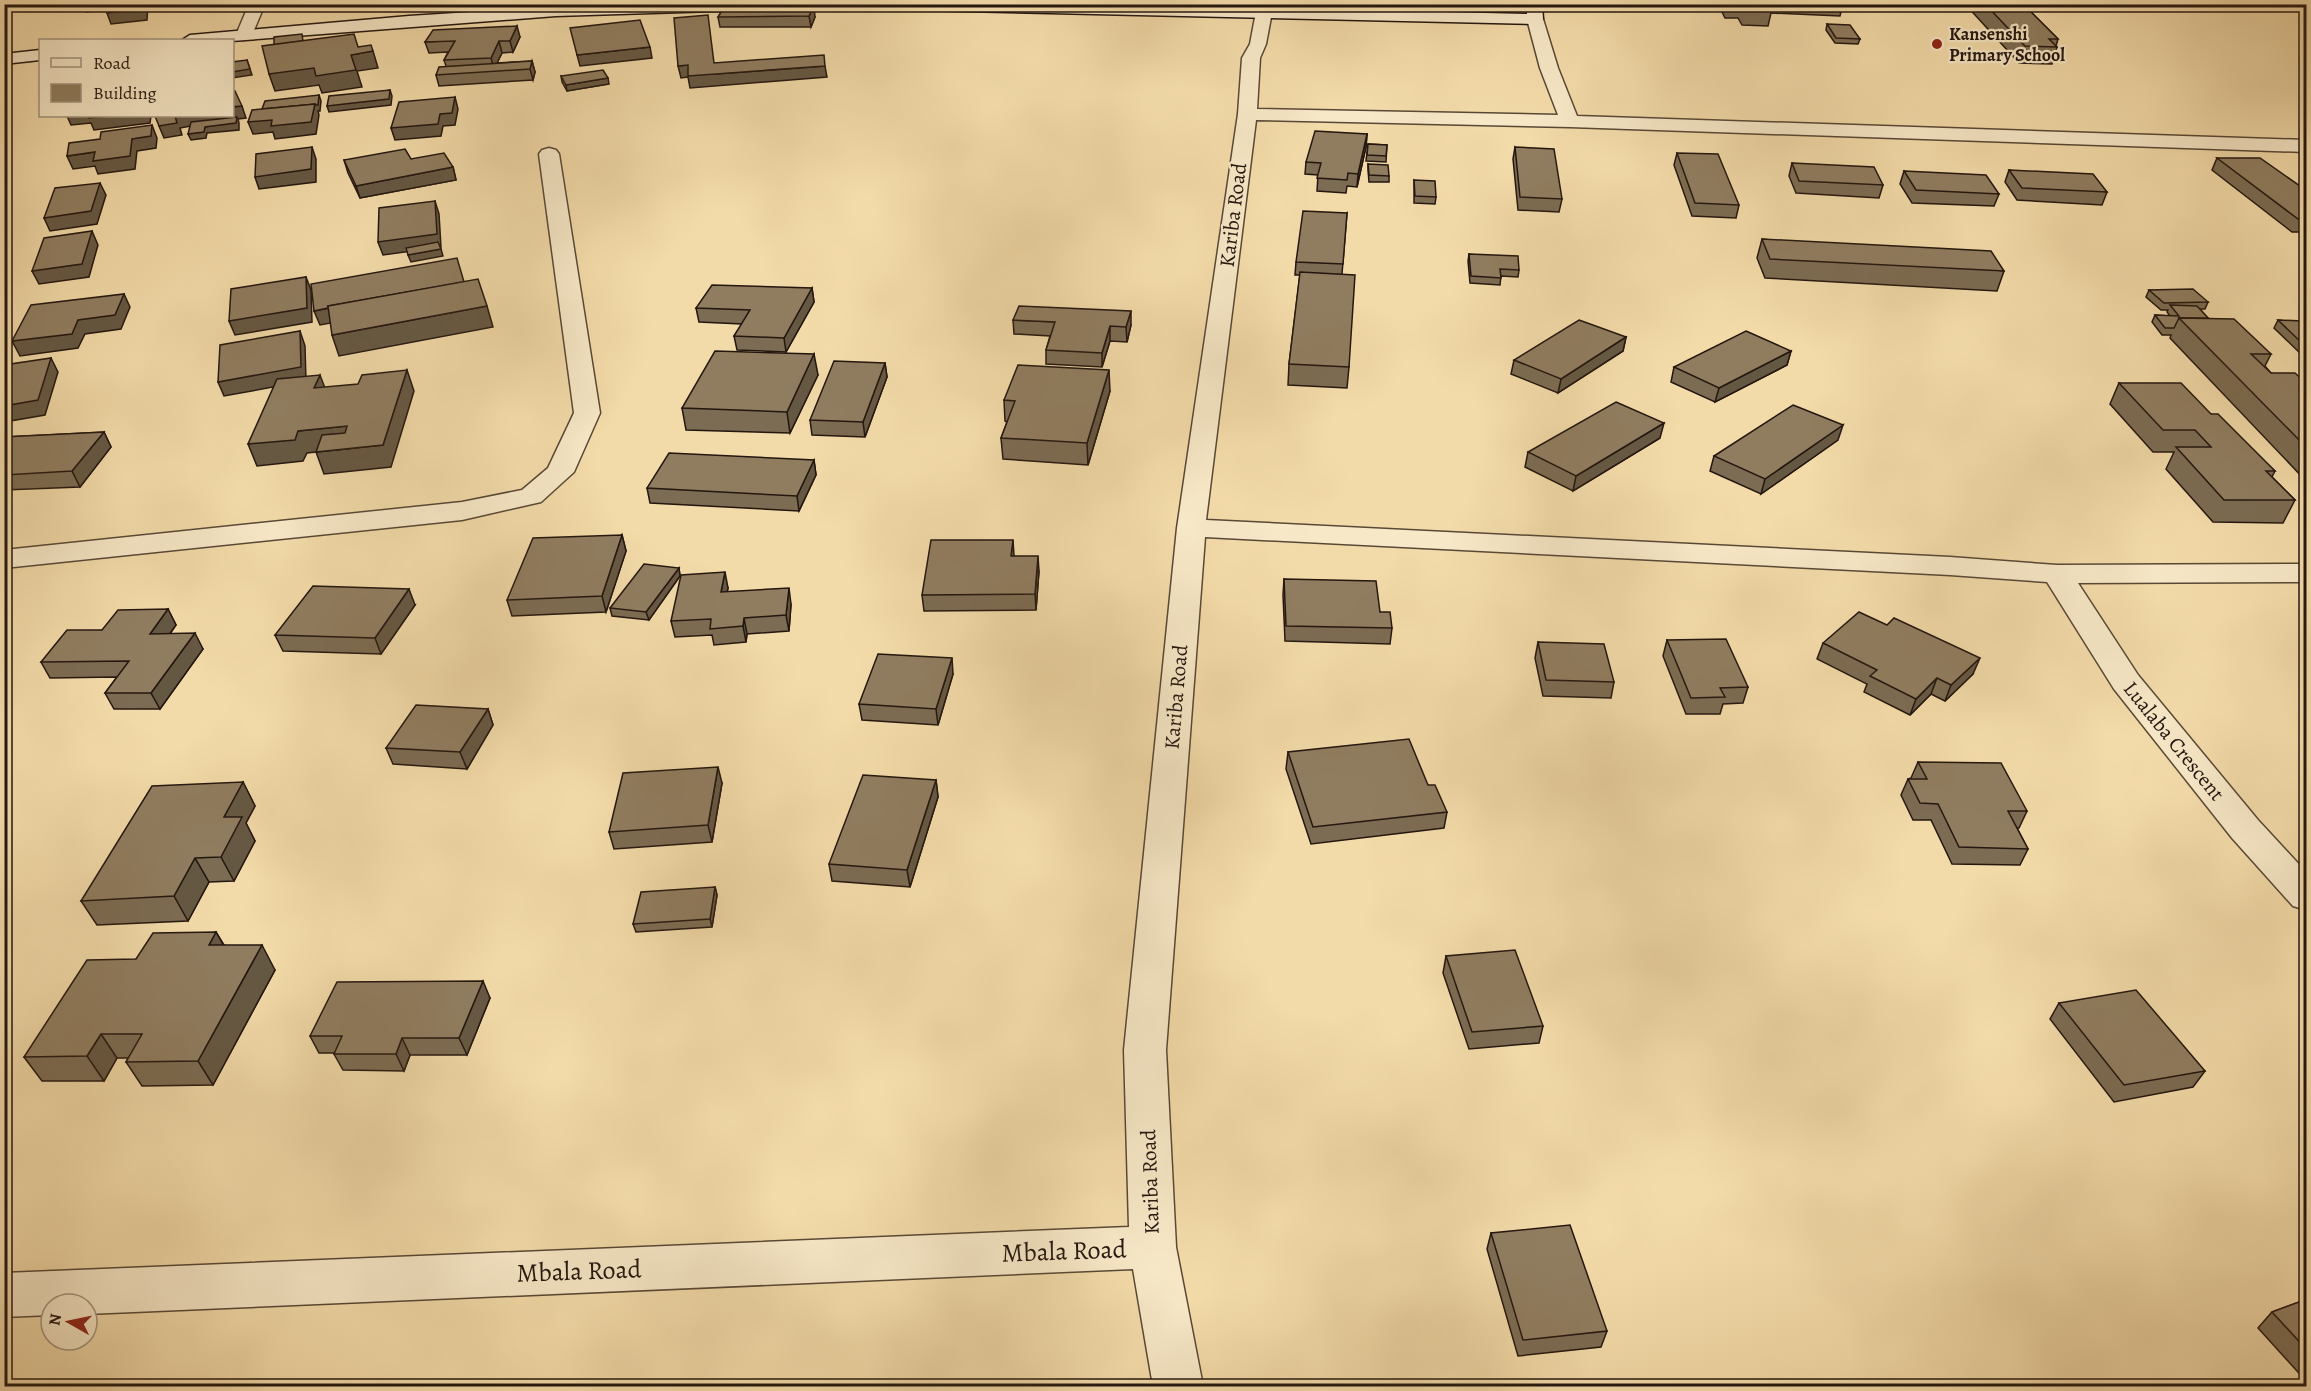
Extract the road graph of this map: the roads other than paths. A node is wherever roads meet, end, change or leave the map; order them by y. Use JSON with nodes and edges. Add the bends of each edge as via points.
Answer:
{"nodes":[{"id":1,"x":257,"y":4,"type":"edge"},
{"id":2,"x":777,"y":4,"type":"edge"},
{"id":3,"x":875,"y":4,"type":"edge"},
{"id":4,"x":663,"y":6,"type":"edge"},
{"id":5,"x":1264,"y":12,"type":"junction"},
{"id":6,"x":1535,"y":12,"type":"edge"},
{"id":7,"x":244,"y":35,"type":"junction"},
{"id":8,"x":201,"y":39,"type":"edge"},
{"id":9,"x":39,"y":56,"type":"edge"},
{"id":10,"x":4,"y":59,"type":"edge"},
{"id":11,"x":1247,"y":114,"type":"junction"},
{"id":12,"x":1569,"y":121,"type":"junction"},
{"id":13,"x":2307,"y":146,"type":"edge"},
{"id":14,"x":549,"y":154,"type":"dead end"},
{"id":15,"x":1191,"y":528,"type":"junction"},
{"id":16,"x":4,"y":559,"type":"edge"},
{"id":17,"x":2307,"y":573,"type":"edge"},
{"id":18,"x":2057,"y":574,"type":"junction"},
{"id":19,"x":2307,"y":896,"type":"edge"},
{"id":20,"x":1153,"y":1247,"type":"junction"},
{"id":21,"x":4,"y":1295,"type":"edge"},
{"id":22,"x":1178,"y":1386,"type":"edge"}],
"edges":[{"from":1,"to":7,"type":"street"},
{"from":2,"to":4,"type":"street"},
{"from":3,"to":5,"type":"street"},
{"from":4,"to":7,"type":"street"},
{"from":5,"to":6,"type":"street"},
{"from":5,"to":11,"type":"street","name":"Kariba Road","via":[[1251,58]]},
{"from":6,"to":12,"type":"street"},
{"from":7,"to":8,"type":"street"},
{"from":9,"to":10,"type":"street"},
{"from":11,"to":12,"type":"street"},
{"from":11,"to":15,"type":"street","name":"Kariba Road"},
{"from":12,"to":13,"type":"street"},
{"from":14,"to":16,"type":"street","via":[[587,413],[560,472],[531,496],[462,511]]},
{"from":15,"to":18,"type":"street"},
{"from":15,"to":20,"type":"street","name":"Kariba Road","via":[[1145,1050]]},
{"from":17,"to":18,"type":"street"},
{"from":18,"to":19,"type":"street","name":"Lualaba Crescent","via":[[2126,682],[2245,828]]},
{"from":20,"to":21,"type":"street","name":"Mbala Road"},
{"from":20,"to":22,"type":"street","name":"Kariba Road"}]}
